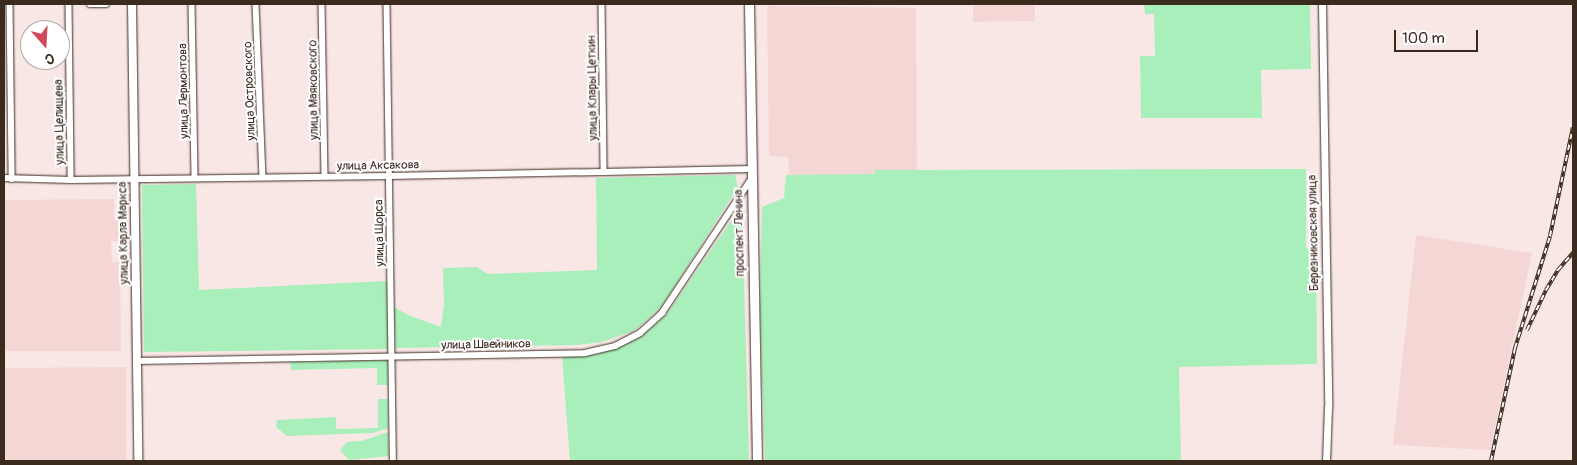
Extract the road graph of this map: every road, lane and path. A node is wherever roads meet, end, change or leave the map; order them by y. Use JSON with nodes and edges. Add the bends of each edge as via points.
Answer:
{"nodes":[{"id":1,"x":10,"y":4,"type":"edge"},
{"id":2,"x":69,"y":4,"type":"edge"},
{"id":3,"x":90,"y":4,"type":"edge"},
{"id":4,"x":106,"y":4,"type":"edge"},
{"id":5,"x":132,"y":4,"type":"edge"},
{"id":6,"x":192,"y":4,"type":"edge"},
{"id":7,"x":256,"y":4,"type":"edge"},
{"id":8,"x":322,"y":4,"type":"edge"},
{"id":9,"x":387,"y":4,"type":"edge"},
{"id":10,"x":602,"y":4,"type":"edge"},
{"id":11,"x":749,"y":4,"type":"edge"},
{"id":12,"x":1322,"y":4,"type":"edge"},
{"id":13,"x":604,"y":172,"type":"junction"},
{"id":14,"x":752,"y":174,"type":"junction"},
{"id":15,"x":325,"y":176,"type":"junction"},
{"id":16,"x":389,"y":176,"type":"junction"},
{"id":17,"x":263,"y":177,"type":"junction"},
{"id":18,"x":4,"y":178,"type":"edge"},
{"id":19,"x":195,"y":178,"type":"junction"},
{"id":20,"x":12,"y":179,"type":"junction"},
{"id":21,"x":134,"y":179,"type":"junction"},
{"id":22,"x":71,"y":180,"type":"junction"},
{"id":23,"x":392,"y":357,"type":"junction"},
{"id":24,"x":137,"y":361,"type":"junction"},
{"id":25,"x":138,"y":461,"type":"edge"},
{"id":26,"x":393,"y":461,"type":"edge"},
{"id":27,"x":757,"y":461,"type":"edge"},
{"id":28,"x":1326,"y":461,"type":"edge"}],
"edges":[{"from":1,"to":20,"type":"street"},
{"from":2,"to":22,"type":"street","name":"улица Целищева"},
{"from":3,"to":4,"type":"street"},
{"from":5,"to":21,"type":"main road","name":"улица Карла Маркса"},
{"from":6,"to":19,"type":"street","name":"улица Лермонтова"},
{"from":7,"to":17,"type":"street","name":"улица Островского"},
{"from":8,"to":15,"type":"street","name":"улица Маяковского"},
{"from":9,"to":16,"type":"street","name":"улица Щорса"},
{"from":10,"to":13,"type":"street","name":"улица Клары Цеткин"},
{"from":11,"to":14,"type":"main road","name":"проспект Ленина"},
{"from":12,"to":28,"type":"street","name":"Березниковская улица"},
{"from":13,"to":14,"type":"street","name":"улица Аксакова"},
{"from":13,"to":16,"type":"street","name":"улица Аксакова"},
{"from":14,"to":23,"type":"street","name":"улица Швейников","via":[[662,314],[640,333],[615,346],[585,353]]},
{"from":14,"to":27,"type":"main road","name":"проспект Ленина"},
{"from":15,"to":16,"type":"street","name":"улица Аксакова"},
{"from":15,"to":17,"type":"street","name":"улица Аксакова"},
{"from":16,"to":23,"type":"street","name":"улица Щорса"},
{"from":17,"to":19,"type":"street","name":"улица Аксакова"},
{"from":18,"to":20,"type":"street","name":"улица Аксакова"},
{"from":19,"to":21,"type":"street","name":"улица Аксакова"},
{"from":20,"to":22,"type":"street","name":"улица Аксакова"},
{"from":21,"to":22,"type":"street","name":"улица Аксакова"},
{"from":21,"to":24,"type":"main road","name":"улица Карла Маркса"},
{"from":23,"to":24,"type":"street","name":"улица Швейников"},
{"from":23,"to":26,"type":"street","name":"улица Щорса"},
{"from":24,"to":25,"type":"main road","name":"улица Карла Маркса"}]}
